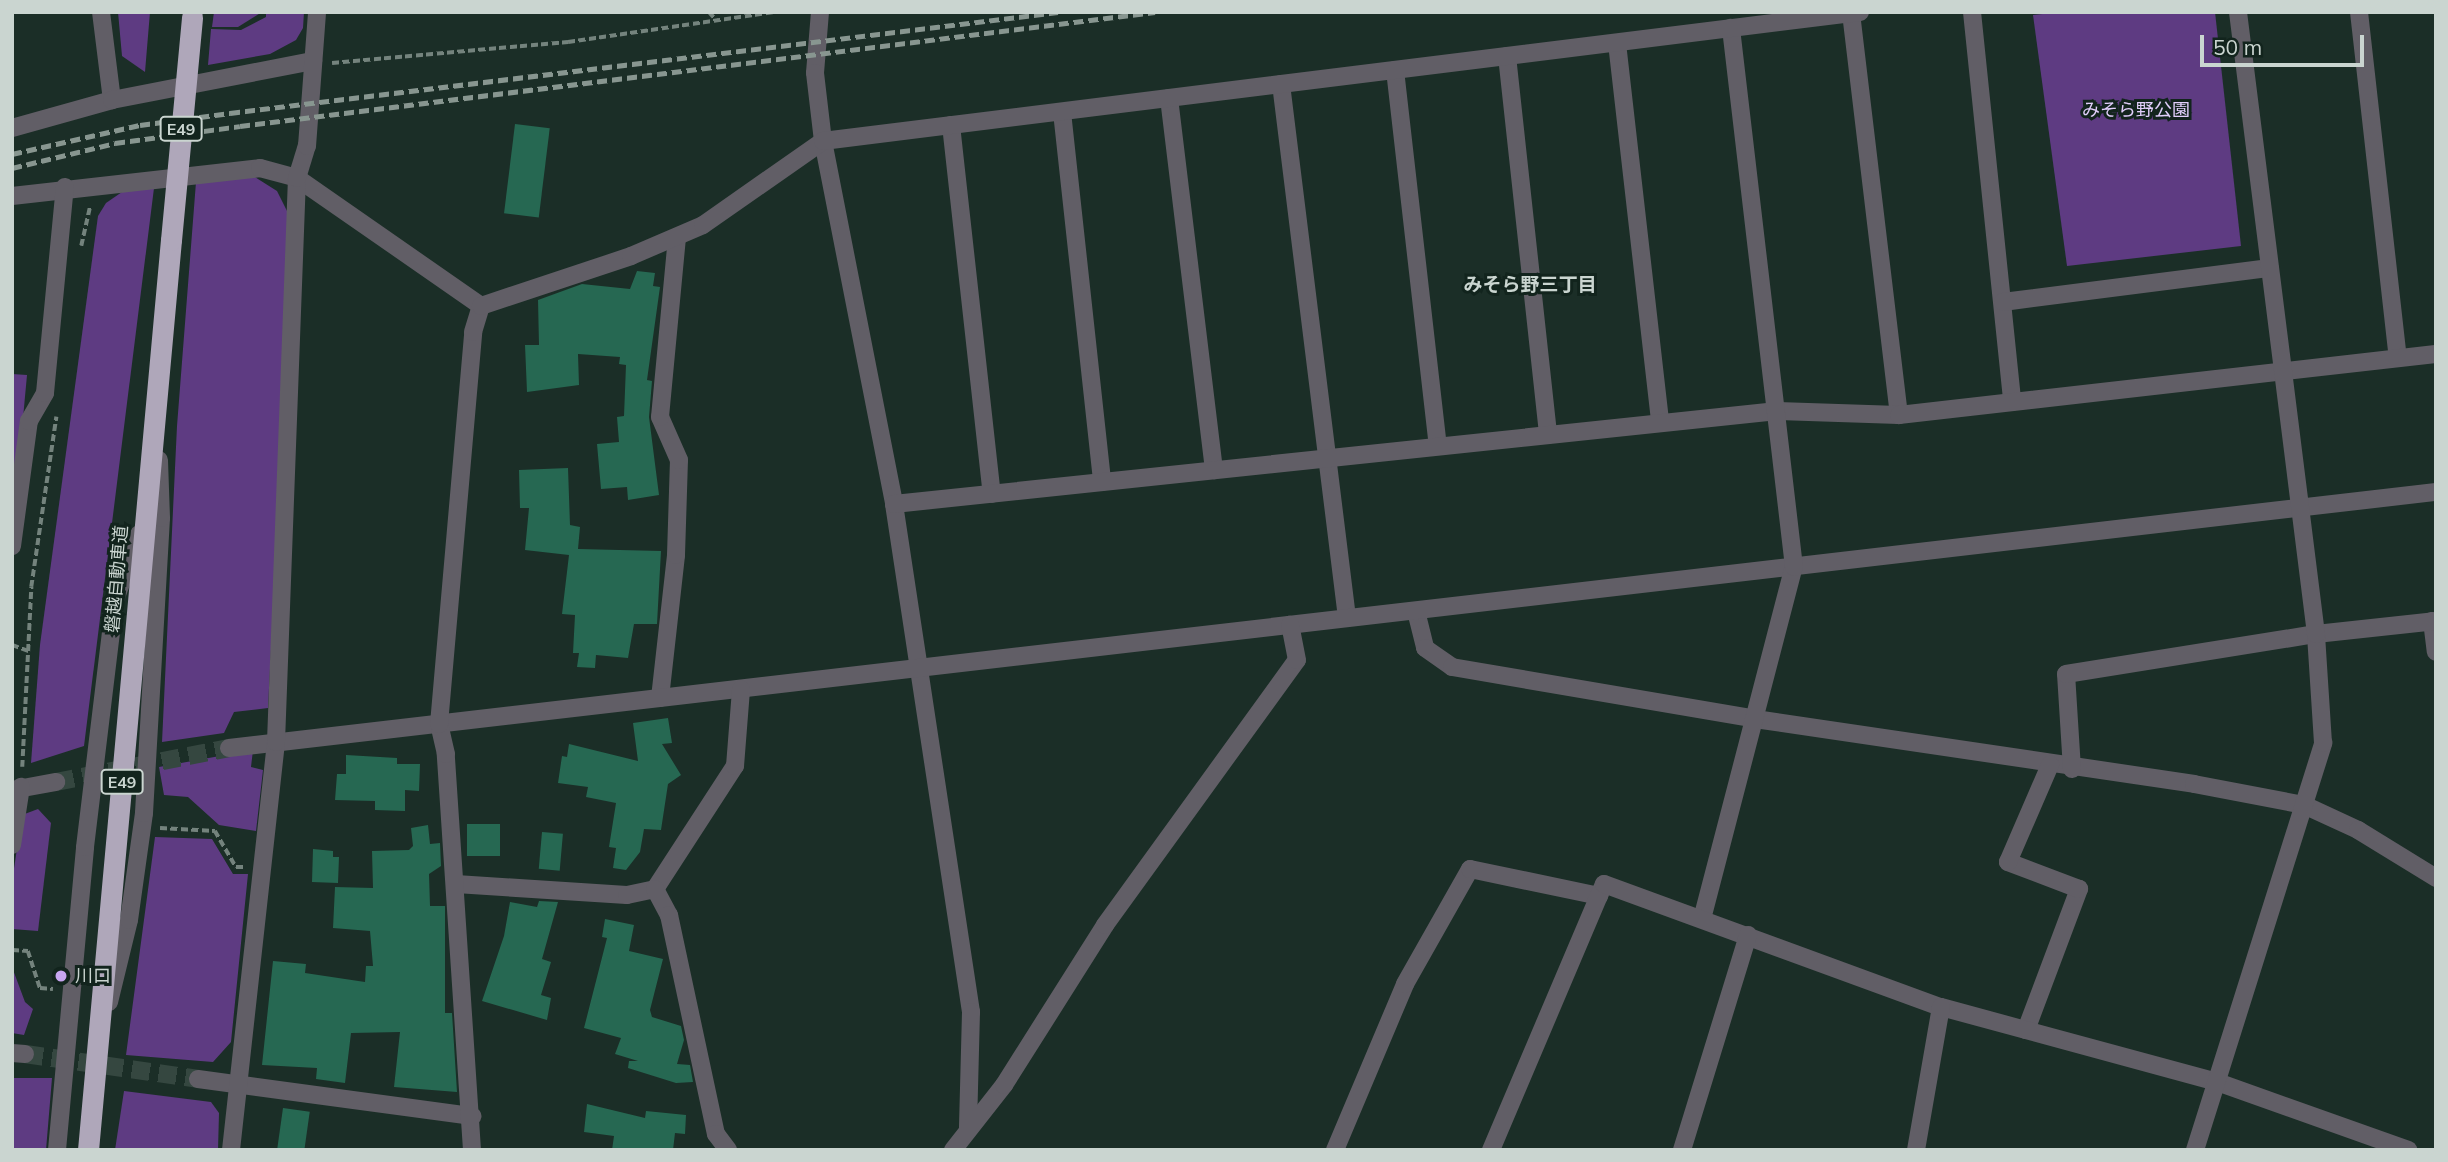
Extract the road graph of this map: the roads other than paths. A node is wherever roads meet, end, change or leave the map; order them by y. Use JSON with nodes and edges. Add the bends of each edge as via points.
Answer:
{"nodes":[{"id":1,"x":101,"y":12,"type":"edge"},
{"id":2,"x":317,"y":12,"type":"edge"},
{"id":3,"x":820,"y":12,"type":"edge"},
{"id":4,"x":1972,"y":12,"type":"edge"},
{"id":5,"x":2238,"y":12,"type":"edge"},
{"id":6,"x":2359,"y":12,"type":"edge"},
{"id":7,"x":1856,"y":13,"type":"edge"},
{"id":8,"x":192,"y":15,"type":"edge"},
{"id":9,"x":1731,"y":28,"type":"junction"},
{"id":10,"x":1617,"y":43,"type":"junction"},
{"id":11,"x":1507,"y":56,"type":"junction"},
{"id":12,"x":313,"y":61,"type":"junction"},
{"id":13,"x":1395,"y":70,"type":"junction"},
{"id":14,"x":1281,"y":84,"type":"junction"},
{"id":15,"x":1169,"y":98,"type":"junction"},
{"id":16,"x":111,"y":100,"type":"junction"},
{"id":17,"x":1062,"y":112,"type":"junction"},
{"id":18,"x":951,"y":125,"type":"junction"},
{"id":19,"x":12,"y":128,"type":"edge"},
{"id":20,"x":823,"y":141,"type":"junction"},
{"id":21,"x":297,"y":178,"type":"junction"},
{"id":22,"x":65,"y":187,"type":"junction"},
{"id":23,"x":12,"y":196,"type":"edge"},
{"id":24,"x":677,"y":237,"type":"junction"},
{"id":25,"x":2270,"y":268,"type":"junction"},
{"id":26,"x":2003,"y":302,"type":"junction"},
{"id":27,"x":481,"y":306,"type":"junction"},
{"id":28,"x":2436,"y":354,"type":"edge"},
{"id":29,"x":2398,"y":358,"type":"junction"},
{"id":30,"x":2283,"y":371,"type":"junction"},
{"id":31,"x":2012,"y":402,"type":"junction"},
{"id":32,"x":156,"y":404,"type":"junction"},
{"id":33,"x":1777,"y":411,"type":"junction"},
{"id":34,"x":1899,"y":415,"type":"junction"},
{"id":35,"x":1660,"y":423,"type":"junction"},
{"id":36,"x":1548,"y":435,"type":"junction"},
{"id":37,"x":1438,"y":446,"type":"junction"},
{"id":38,"x":1325,"y":459,"type":"junction"},
{"id":39,"x":1213,"y":470,"type":"junction"},
{"id":40,"x":1102,"y":482,"type":"junction"},
{"id":41,"x":2436,"y":492,"type":"edge"},
{"id":42,"x":992,"y":494,"type":"junction"},
{"id":43,"x":894,"y":504,"type":"junction"},
{"id":44,"x":2300,"y":508,"type":"junction"},
{"id":45,"x":145,"y":518,"type":"junction"},
{"id":46,"x":12,"y":546,"type":"edge"},
{"id":47,"x":1794,"y":567,"type":"junction"},
{"id":48,"x":1416,"y":611,"type":"junction"},
{"id":49,"x":1347,"y":618,"type":"junction"},
{"id":50,"x":2434,"y":621,"type":"edge"},
{"id":51,"x":1290,"y":625,"type":"junction"},
{"id":52,"x":2316,"y":634,"type":"junction"},
{"id":53,"x":2436,"y":652,"type":"edge"},
{"id":54,"x":920,"y":668,"type":"junction"},
{"id":55,"x":741,"y":689,"type":"junction"},
{"id":56,"x":660,"y":698,"type":"junction"},
{"id":57,"x":1755,"y":719,"type":"junction"},
{"id":58,"x":439,"y":724,"type":"junction"},
{"id":59,"x":276,"y":742,"type":"junction"},
{"id":60,"x":229,"y":748,"type":"tunnel mouth"},
{"id":61,"x":2050,"y":765,"type":"junction"},
{"id":62,"x":2072,"y":769,"type":"junction"},
{"id":63,"x":56,"y":782,"type":"tunnel mouth"},
{"id":64,"x":17,"y":788,"type":"edge"},
{"id":65,"x":2304,"y":805,"type":"junction"},
{"id":66,"x":12,"y":845,"type":"edge"},
{"id":67,"x":2436,"y":878,"type":"edge"},
{"id":68,"x":456,"y":884,"type":"junction"},
{"id":69,"x":654,"y":889,"type":"junction"},
{"id":70,"x":1599,"y":896,"type":"junction"},
{"id":71,"x":1702,"y":919,"type":"junction"},
{"id":72,"x":1748,"y":935,"type":"junction"},
{"id":73,"x":1941,"y":1007,"type":"junction"},
{"id":74,"x":2026,"y":1030,"type":"junction"},
{"id":75,"x":98,"y":1045,"type":"junction"},
{"id":76,"x":198,"y":1079,"type":"tunnel mouth"},
{"id":77,"x":240,"y":1082,"type":"junction"},
{"id":78,"x":2220,"y":1083,"type":"junction"},
{"id":79,"x":473,"y":1116,"type":"junction"},
{"id":80,"x":968,"y":1128,"type":"junction"},
{"id":81,"x":57,"y":1150,"type":"edge"},
{"id":82,"x":88,"y":1150,"type":"edge"},
{"id":83,"x":231,"y":1150,"type":"edge"},
{"id":84,"x":472,"y":1150,"type":"edge"},
{"id":85,"x":729,"y":1150,"type":"edge"},
{"id":86,"x":953,"y":1150,"type":"edge"},
{"id":87,"x":1335,"y":1150,"type":"edge"},
{"id":88,"x":1491,"y":1150,"type":"edge"},
{"id":89,"x":1682,"y":1150,"type":"edge"},
{"id":90,"x":1916,"y":1150,"type":"edge"},
{"id":91,"x":2195,"y":1150,"type":"edge"},
{"id":92,"x":2408,"y":1150,"type":"edge"}],
"edges":[{"from":1,"to":16,"type":"street"},
{"from":2,"to":12,"type":"street"},
{"from":3,"to":20,"type":"street","via":[[815,73]]},
{"from":4,"to":26,"type":"street"},
{"from":5,"to":25,"type":"street"},
{"from":6,"to":29,"type":"street"},
{"from":7,"to":9,"type":"street"},
{"from":7,"to":34,"type":"street"},
{"from":8,"to":32,"type":"highway","name":"磐越自動車道","number":"E49","bridge":true},
{"from":9,"to":10,"type":"street"},
{"from":9,"to":33,"type":"street"},
{"from":10,"to":11,"type":"street"},
{"from":10,"to":35,"type":"street"},
{"from":11,"to":13,"type":"street"},
{"from":11,"to":36,"type":"street"},
{"from":12,"to":16,"type":"street"},
{"from":12,"to":21,"type":"street","via":[[307,146]]},
{"from":13,"to":14,"type":"street"},
{"from":13,"to":37,"type":"street"},
{"from":14,"to":15,"type":"street"},
{"from":14,"to":38,"type":"street"},
{"from":15,"to":17,"type":"street"},
{"from":15,"to":39,"type":"street"},
{"from":16,"to":19,"type":"street"},
{"from":17,"to":18,"type":"street"},
{"from":17,"to":40,"type":"street"},
{"from":18,"to":20,"type":"street"},
{"from":18,"to":42,"type":"street"},
{"from":20,"to":24,"type":"street","via":[[702,225]]},
{"from":20,"to":43,"type":"street"},
{"from":21,"to":22,"type":"street","via":[[260,168]]},
{"from":21,"to":27,"type":"street"},
{"from":21,"to":59,"type":"street"},
{"from":22,"to":23,"type":"street"},
{"from":22,"to":46,"type":"street","via":[[45,393],[29,421]]},
{"from":24,"to":27,"type":"street"},
{"from":24,"to":56,"type":"street","via":[[660,417],[679,460],[676,555]]},
{"from":25,"to":26,"type":"street"},
{"from":25,"to":30,"type":"street"},
{"from":26,"to":31,"type":"street"},
{"from":27,"to":58,"type":"street","via":[[473,332]]},
{"from":28,"to":29,"type":"street"},
{"from":29,"to":30,"type":"street"},
{"from":30,"to":31,"type":"street"},
{"from":30,"to":44,"type":"street"},
{"from":31,"to":34,"type":"street"},
{"from":32,"to":45,"type":"highway","name":"磐越自動車道","number":"E49"},
{"from":32,"to":75,"type":"street","via":[[161,518],[144,813],[129,920]]},
{"from":33,"to":34,"type":"street"},
{"from":33,"to":35,"type":"street"},
{"from":33,"to":47,"type":"street"},
{"from":35,"to":36,"type":"street"},
{"from":36,"to":37,"type":"street"},
{"from":37,"to":38,"type":"street"},
{"from":38,"to":39,"type":"street"},
{"from":38,"to":49,"type":"street"},
{"from":39,"to":40,"type":"street"},
{"from":40,"to":42,"type":"street"},
{"from":41,"to":44,"type":"street"},
{"from":42,"to":43,"type":"street"},
{"from":43,"to":54,"type":"street"},
{"from":44,"to":47,"type":"street"},
{"from":44,"to":52,"type":"street"},
{"from":45,"to":75,"type":"highway","name":"磐越自動車道","number":"E49"},
{"from":45,"to":81,"type":"street","via":[[115,600],[85,847]]},
{"from":47,"to":48,"type":"street"},
{"from":47,"to":57,"type":"street"},
{"from":48,"to":49,"type":"street"},
{"from":48,"to":57,"type":"street","via":[[1425,648],[1452,667]]},
{"from":49,"to":51,"type":"street"},
{"from":50,"to":52,"type":"street"},
{"from":50,"to":53,"type":"street"},
{"from":51,"to":54,"type":"street"},
{"from":51,"to":80,"type":"street","via":[[1297,660],[1105,925],[1004,1085]]},
{"from":52,"to":62,"type":"street","via":[[2066,674]]},
{"from":52,"to":65,"type":"street","via":[[2323,743]]},
{"from":54,"to":55,"type":"street"},
{"from":54,"to":80,"type":"street","via":[[971,1012]]},
{"from":55,"to":56,"type":"street"},
{"from":55,"to":69,"type":"street","via":[[735,765]]},
{"from":56,"to":58,"type":"street"},
{"from":57,"to":61,"type":"street"},
{"from":57,"to":71,"type":"street"},
{"from":58,"to":59,"type":"street"},
{"from":58,"to":68,"type":"street","via":[[446,754]]},
{"from":59,"to":60,"type":"street"},
{"from":59,"to":77,"type":"street"},
{"from":61,"to":62,"type":"street"},
{"from":61,"to":74,"type":"street","via":[[2008,862],[2079,889]]},
{"from":62,"to":65,"type":"street","via":[[2194,784]]},
{"from":63,"to":64,"type":"street"},
{"from":64,"to":66,"type":"street"},
{"from":65,"to":67,"type":"street","via":[[2358,830]]},
{"from":65,"to":78,"type":"street"},
{"from":68,"to":69,"type":"street","via":[[627,895]]},
{"from":68,"to":79,"type":"street"},
{"from":69,"to":85,"type":"street","via":[[669,915],[716,1134]]},
{"from":70,"to":71,"type":"street","via":[[1604,884]]},
{"from":70,"to":87,"type":"street","via":[[1470,869],[1405,984]]},
{"from":70,"to":88,"type":"street"},
{"from":71,"to":72,"type":"street"},
{"from":72,"to":73,"type":"street"},
{"from":72,"to":89,"type":"street"},
{"from":73,"to":74,"type":"street"},
{"from":73,"to":90,"type":"street"},
{"from":74,"to":78,"type":"street"},
{"from":75,"to":82,"type":"highway","name":"磐越自動車道","number":"E49"},
{"from":76,"to":77,"type":"street"},
{"from":77,"to":79,"type":"street"},
{"from":77,"to":83,"type":"street"},
{"from":78,"to":91,"type":"street"},
{"from":78,"to":92,"type":"street"},
{"from":79,"to":84,"type":"street"},
{"from":80,"to":86,"type":"street"}]}
